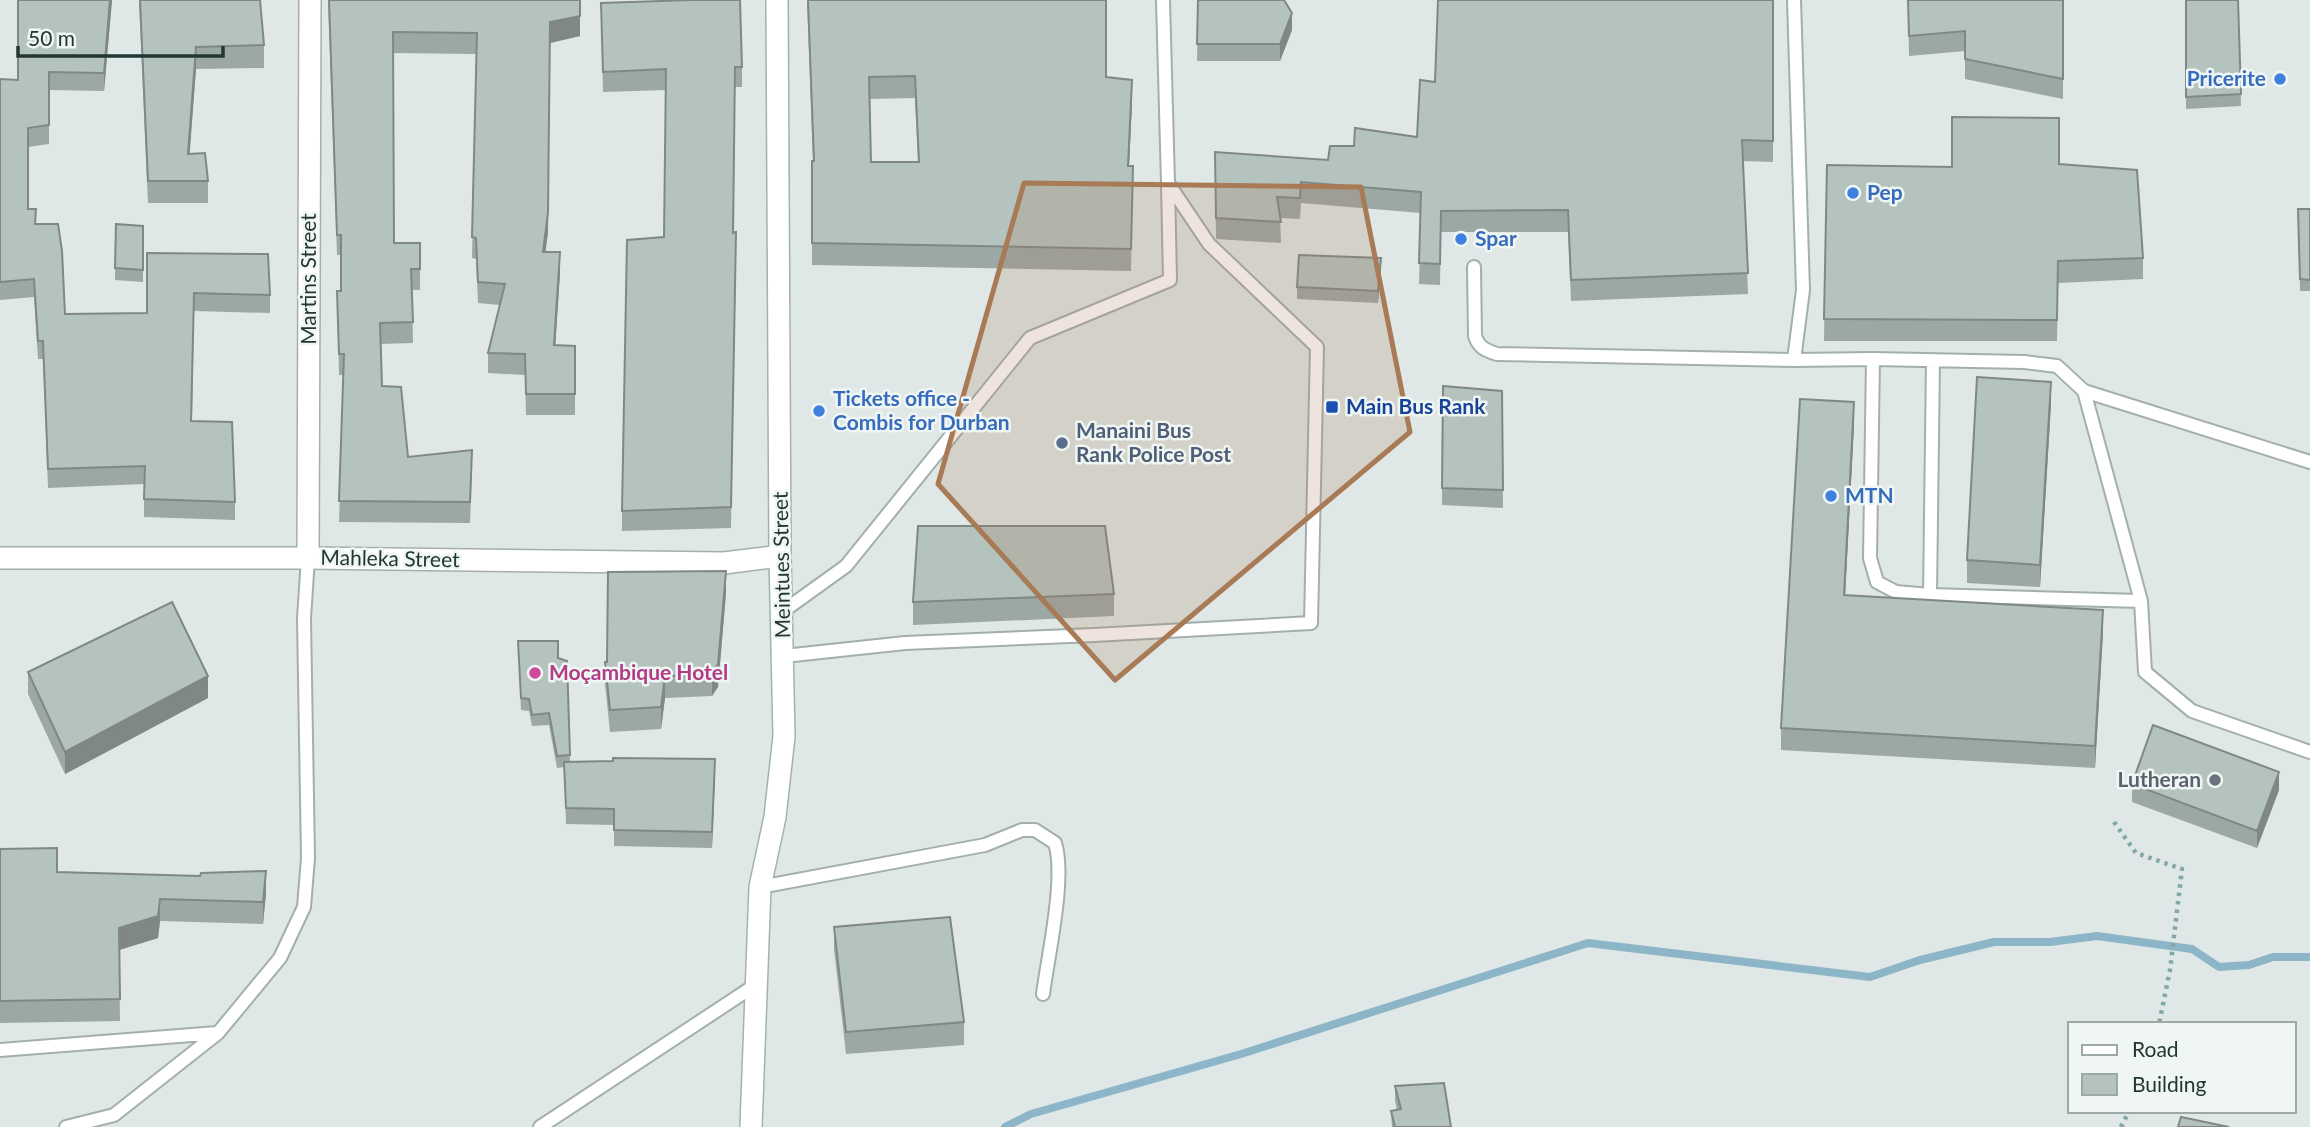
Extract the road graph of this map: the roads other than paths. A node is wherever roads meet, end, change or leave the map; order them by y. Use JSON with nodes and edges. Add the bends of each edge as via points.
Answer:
{"nodes":[{"id":1,"x":310,"y":0,"type":"edge"},
{"id":2,"x":777,"y":0,"type":"edge"},
{"id":3,"x":1164,"y":0,"type":"edge"},
{"id":4,"x":1794,"y":0,"type":"edge"},
{"id":5,"x":1168,"y":183,"type":"junction"},
{"id":6,"x":1474,"y":267,"type":"dead end"},
{"id":7,"x":1873,"y":359,"type":"junction"},
{"id":8,"x":1794,"y":360,"type":"junction"},
{"id":9,"x":1933,"y":360,"type":"junction"},
{"id":10,"x":2084,"y":391,"type":"junction"},
{"id":11,"x":2310,"y":462,"type":"edge"},
{"id":12,"x":780,"y":556,"type":"junction"},
{"id":13,"x":0,"y":558,"type":"edge"},
{"id":14,"x":308,"y":558,"type":"junction"},
{"id":15,"x":1930,"y":595,"type":"junction"},
{"id":16,"x":2141,"y":601,"type":"junction"},
{"id":17,"x":782,"y":612,"type":"junction"},
{"id":18,"x":784,"y":656,"type":"junction"},
{"id":19,"x":2310,"y":752,"type":"edge"},
{"id":20,"x":760,"y":887,"type":"junction"},
{"id":21,"x":757,"y":984,"type":"junction"},
{"id":22,"x":1042,"y":994,"type":"dead end"},
{"id":23,"x":218,"y":1033,"type":"junction"},
{"id":24,"x":0,"y":1050,"type":"edge"},
{"id":25,"x":752,"y":1119,"type":"edge"},
{"id":26,"x":66,"y":1127,"type":"edge"},
{"id":27,"x":540,"y":1127,"type":"edge"}],
"edges":[{"from":1,"to":14,"type":"street","name":"Martins Street"},
{"from":2,"to":12,"type":"street","name":"Meintues Street"},
{"from":3,"to":5,"type":"lane"},
{"from":4,"to":8,"type":"lane","via":[[1802,290]]},
{"from":5,"to":17,"type":"lane","via":[[1170,280],[1030,338],[846,566]]},
{"from":5,"to":18,"type":"lane","via":[[1209,244],[1317,347],[1311,623],[905,643]]},
{"from":6,"to":8,"type":"lane","via":[[1475,336],[1485,350],[1497,354]]},
{"from":7,"to":8,"type":"lane"},
{"from":7,"to":9,"type":"lane"},
{"from":7,"to":15,"type":"lane","via":[[1870,558],[1877,582],[1896,592]]},
{"from":9,"to":10,"type":"lane","via":[[2057,366]]},
{"from":9,"to":15,"type":"lane"},
{"from":10,"to":11,"type":"lane"},
{"from":10,"to":16,"type":"lane"},
{"from":12,"to":14,"type":"street","name":"Mahleka Street","via":[[724,563]]},
{"from":12,"to":17,"type":"street","name":"Meintues Street"},
{"from":13,"to":14,"type":"street","name":"Mahleka Street"},
{"from":14,"to":23,"type":"lane","via":[[304,907],[280,958]]},
{"from":15,"to":16,"type":"lane"},
{"from":16,"to":19,"type":"lane","via":[[2145,672],[2192,711]]},
{"from":17,"to":18,"type":"street","name":"Meintues Street"},
{"from":18,"to":20,"type":"street","name":"Meintues Street","via":[[783,750]]},
{"from":20,"to":21,"type":"street","name":"Meintues Street"},
{"from":20,"to":22,"type":"lane","via":[[985,845],[1022,830],[1035,830],[1055,843],[1059,855]]},
{"from":21,"to":25,"type":"street","name":"Meintues Street"},
{"from":21,"to":27,"type":"lane"},
{"from":23,"to":24,"type":"lane"},
{"from":23,"to":26,"type":"lane","via":[[114,1115]]}]}
